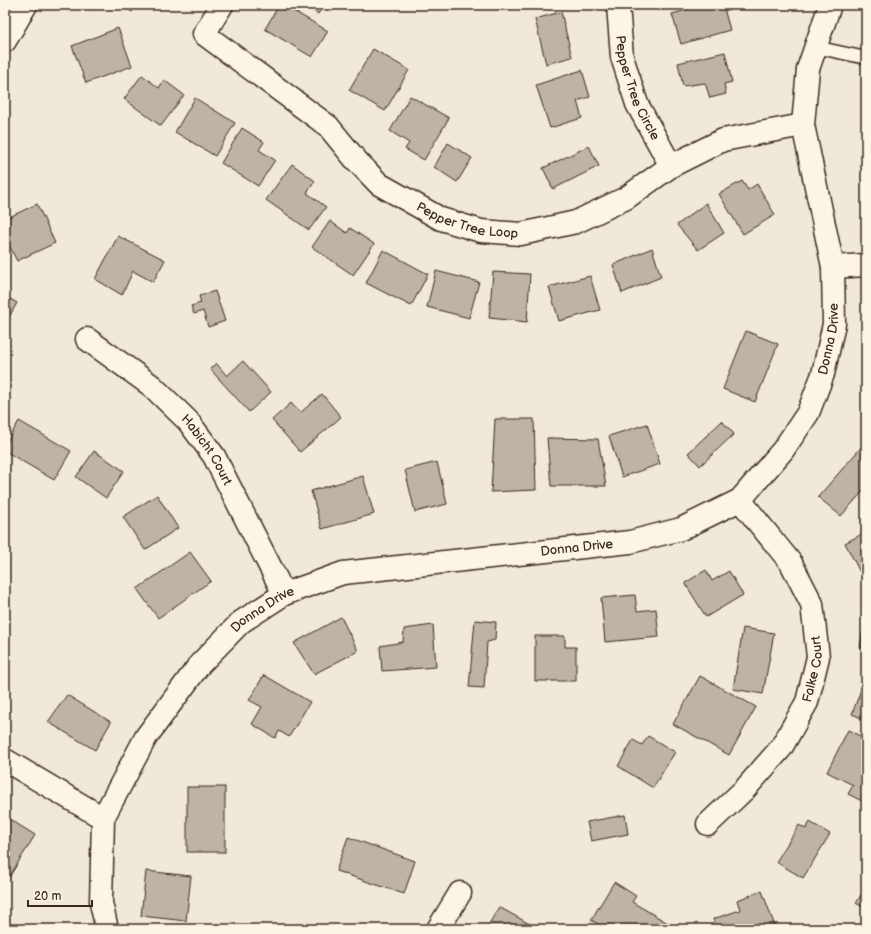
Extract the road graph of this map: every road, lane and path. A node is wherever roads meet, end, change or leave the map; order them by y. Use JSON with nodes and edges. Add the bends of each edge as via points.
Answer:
{"nodes":[{"id":1,"x":26,"y":5,"type":"edge"},
{"id":2,"x":222,"y":5,"type":"edge"},
{"id":3,"x":618,"y":5,"type":"edge"},
{"id":4,"x":830,"y":5,"type":"edge"},
{"id":5,"x":5,"y":41,"type":"edge"},
{"id":6,"x":815,"y":47,"type":"junction"},
{"id":7,"x":866,"y":58,"type":"edge"},
{"id":8,"x":803,"y":125,"type":"junction"},
{"id":9,"x":671,"y":166,"type":"junction"},
{"id":10,"x":866,"y":265,"type":"edge"},
{"id":11,"x":833,"y":267,"type":"junction"},
{"id":12,"x":87,"y":339,"type":"dead end"},
{"id":13,"x":740,"y":500,"type":"junction"},
{"id":14,"x":284,"y":594,"type":"junction"},
{"id":15,"x":5,"y":760,"type":"edge"},
{"id":16,"x":103,"y":818,"type":"junction"},
{"id":17,"x":708,"y":824,"type":"dead end"},
{"id":18,"x":460,"y":893,"type":"dead end"},
{"id":19,"x":107,"y":929,"type":"edge"},
{"id":20,"x":438,"y":929,"type":"edge"}],
"edges":[{"from":1,"to":5,"type":"street"},
{"from":2,"to":9,"type":"street","name":"Pepper Tree Loop","via":[[204,34],[328,126],[379,184],[440,219],[481,231],[521,234],[576,222],[626,198]]},
{"from":3,"to":9,"type":"street","name":"Pepper Tree Circle","via":[[622,57],[637,104]]},
{"from":4,"to":6,"type":"street","name":"Donna Drive"},
{"from":6,"to":7,"type":"lane"},
{"from":6,"to":8,"type":"street","name":"Donna Drive","via":[[808,70]]},
{"from":8,"to":9,"type":"street","name":"Pepper Tree Loop","via":[[723,140]]},
{"from":8,"to":11,"type":"street","name":"Donna Drive"},
{"from":10,"to":11,"type":"street"},
{"from":11,"to":13,"type":"street","name":"Donna Drive","via":[[834,324],[823,374],[808,413],[783,450]]},
{"from":12,"to":14,"type":"street","name":"Habicht Court","via":[[152,386],[188,421],[214,456]]},
{"from":13,"to":14,"type":"street","name":"Donna Drive","via":[[680,529],[630,542],[343,573]]},
{"from":13,"to":17,"type":"street","name":"Falke Court","via":[[791,563],[812,604],[818,657],[807,702],[781,748],[745,789]]},
{"from":14,"to":16,"type":"street","name":"Donna Drive","via":[[241,622],[200,664],[146,737]]},
{"from":15,"to":16,"type":"street"},
{"from":16,"to":19,"type":"street","name":"Donna Drive","via":[[101,903]]},
{"from":18,"to":20,"type":"street"}]}
